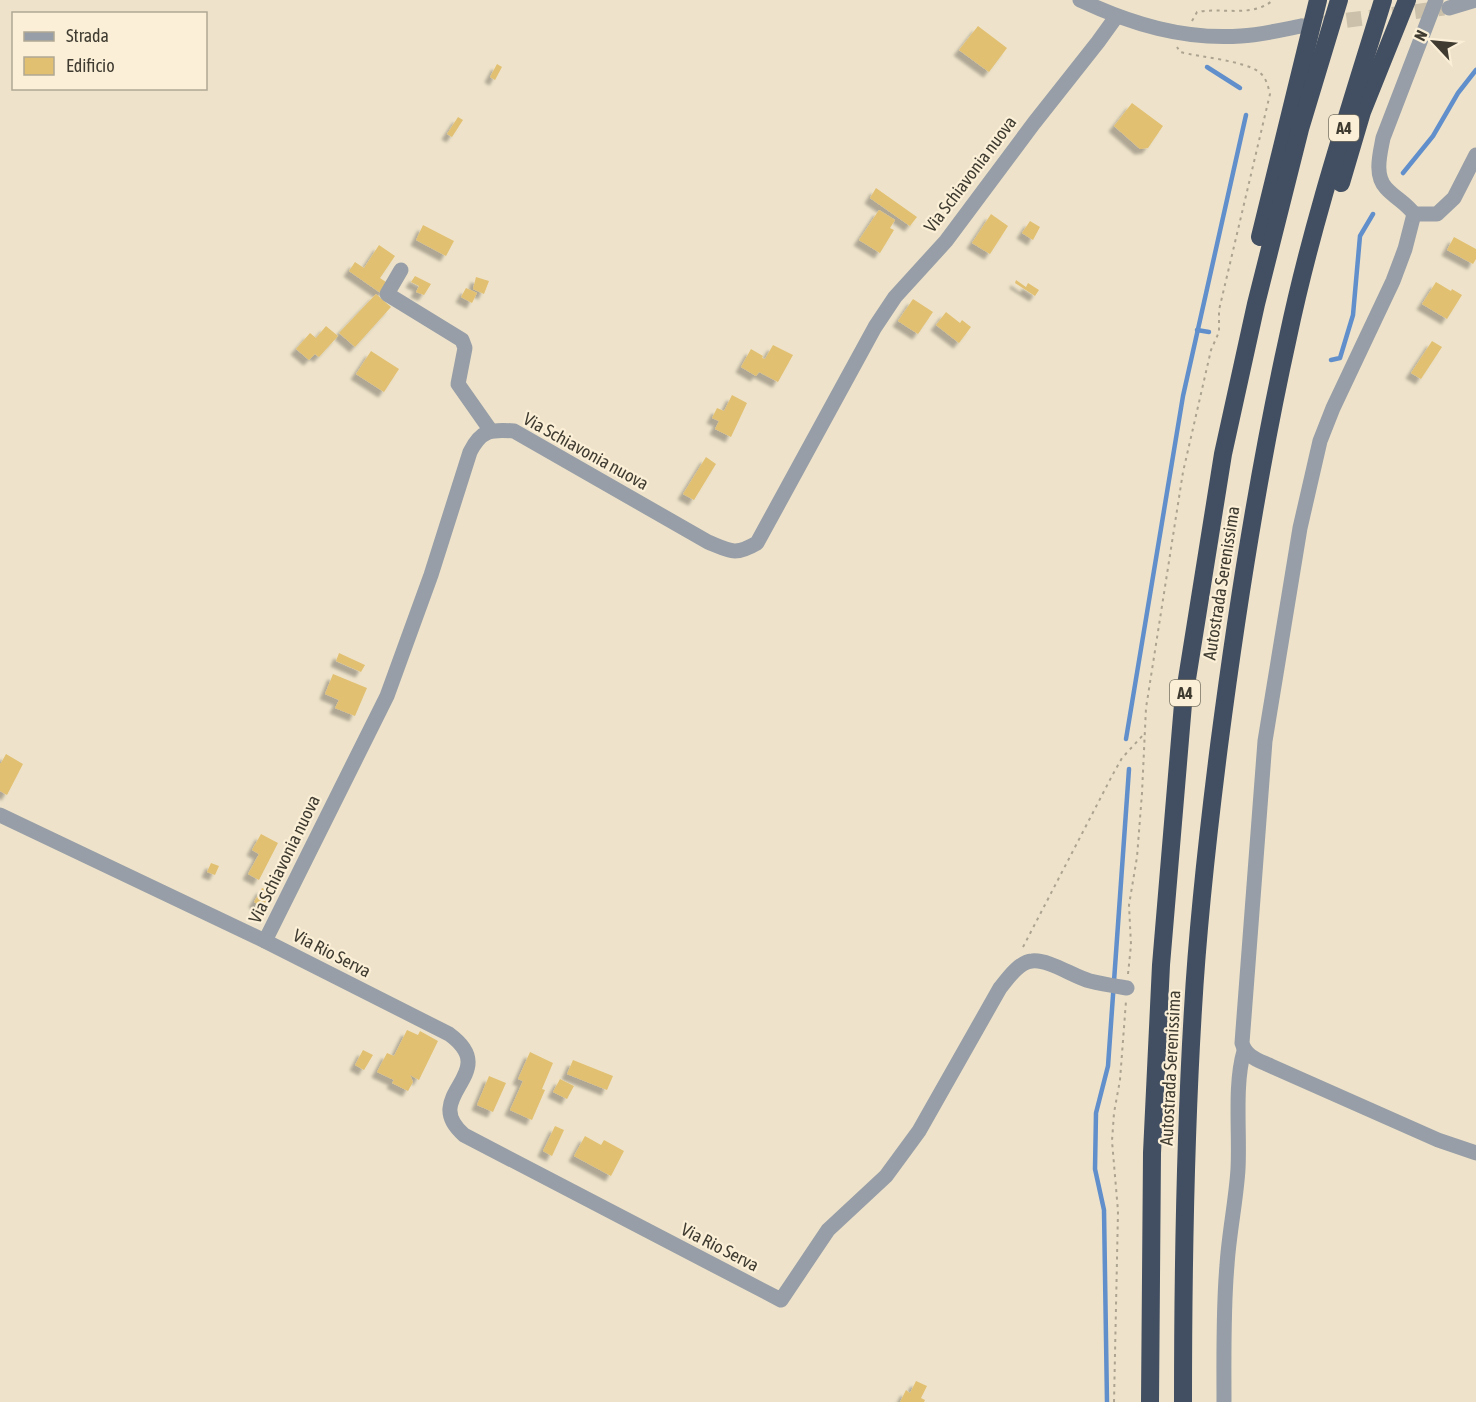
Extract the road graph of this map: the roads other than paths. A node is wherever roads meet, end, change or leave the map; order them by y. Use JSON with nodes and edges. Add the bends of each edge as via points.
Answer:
{"nodes":[{"id":1,"x":1080,"y":0,"type":"edge"},
{"id":2,"x":1318,"y":0,"type":"edge"},
{"id":3,"x":1339,"y":0,"type":"edge"},
{"id":4,"x":1383,"y":0,"type":"edge"},
{"id":5,"x":1407,"y":0,"type":"edge"},
{"id":6,"x":1476,"y":0,"type":"edge"},
{"id":7,"x":1442,"y":4,"type":"edge"},
{"id":8,"x":1116,"y":17,"type":"junction"},
{"id":9,"x":1301,"y":26,"type":"tunnel mouth"},
{"id":10,"x":1476,"y":155,"type":"edge"},
{"id":11,"x":1414,"y":214,"type":"junction"},
{"id":12,"x":1307,"y":257,"type":"junction"},
{"id":13,"x":401,"y":270,"type":"dead end"},
{"id":14,"x":1256,"y":304,"type":"junction"},
{"id":15,"x":491,"y":431,"type":"junction"},
{"id":16,"x":0,"y":814,"type":"edge"},
{"id":17,"x":265,"y":941,"type":"junction"},
{"id":18,"x":1123,"y":987,"type":"road end"},
{"id":19,"x":1244,"y":1051,"type":"junction"},
{"id":20,"x":1476,"y":1153,"type":"edge"},
{"id":21,"x":1150,"y":1402,"type":"edge"},
{"id":22,"x":1183,"y":1402,"type":"edge"},
{"id":23,"x":1224,"y":1402,"type":"edge"}],
"edges":[{"from":1,"to":8,"type":"street"},
{"from":2,"to":14,"type":"highway","via":[[1258,246]]},
{"from":3,"to":14,"type":"highway","name":"Autostrada Serenissima","number":"A4","via":[[1300,129]]},
{"from":4,"to":12,"type":"highway","name":"Autostrada Serenissima","number":"A4"},
{"from":5,"to":12,"type":"highway","via":[[1362,112],[1329,224]]},
{"from":6,"to":7,"type":"street"},
{"from":7,"to":11,"type":"street","via":[[1383,138],[1378,162],[1384,187]]},
{"from":8,"to":9,"type":"street","via":[[1188,36],[1243,36]]},
{"from":8,"to":15,"type":"street","name":"Via Schiavonia nuova","via":[[946,241],[895,297],[757,543],[743,551],[730,551],[708,542],[514,431]]},
{"from":10,"to":11,"type":"street","via":[[1454,198],[1437,214]]},
{"from":11,"to":19,"type":"street","via":[[1393,281],[1320,441],[1300,528],[1264,741],[1241,1029]]},
{"from":12,"to":22,"type":"highway","name":"Autostrada Serenissima","number":"A4","via":[[1251,522],[1205,858],[1193,1009],[1186,1182]]},
{"from":13,"to":15,"type":"street","via":[[387,294],[462,340],[465,348],[458,384]]},
{"from":14,"to":21,"type":"highway","name":"Autostrada Serenissima","number":"A4","via":[[1223,454],[1183,704],[1161,964],[1152,1153]]},
{"from":15,"to":17,"type":"street","name":"Via Schiavonia nuova","via":[[476,440],[470,452],[387,696]]},
{"from":16,"to":17,"type":"street","name":"Via Schiavonia nuova"},
{"from":17,"to":18,"type":"street","name":"Via Rio Serva","via":[[463,1044],[468,1069],[448,1114],[453,1126],[464,1135],[781,1300],[828,1230],[886,1176],[919,1131],[1011,974],[1032,961],[1088,981]]},
{"from":19,"to":20,"type":"street","via":[[1281,1071]]},
{"from":19,"to":23,"type":"street","via":[[1239,1088],[1238,1182],[1226,1275]]}]}
